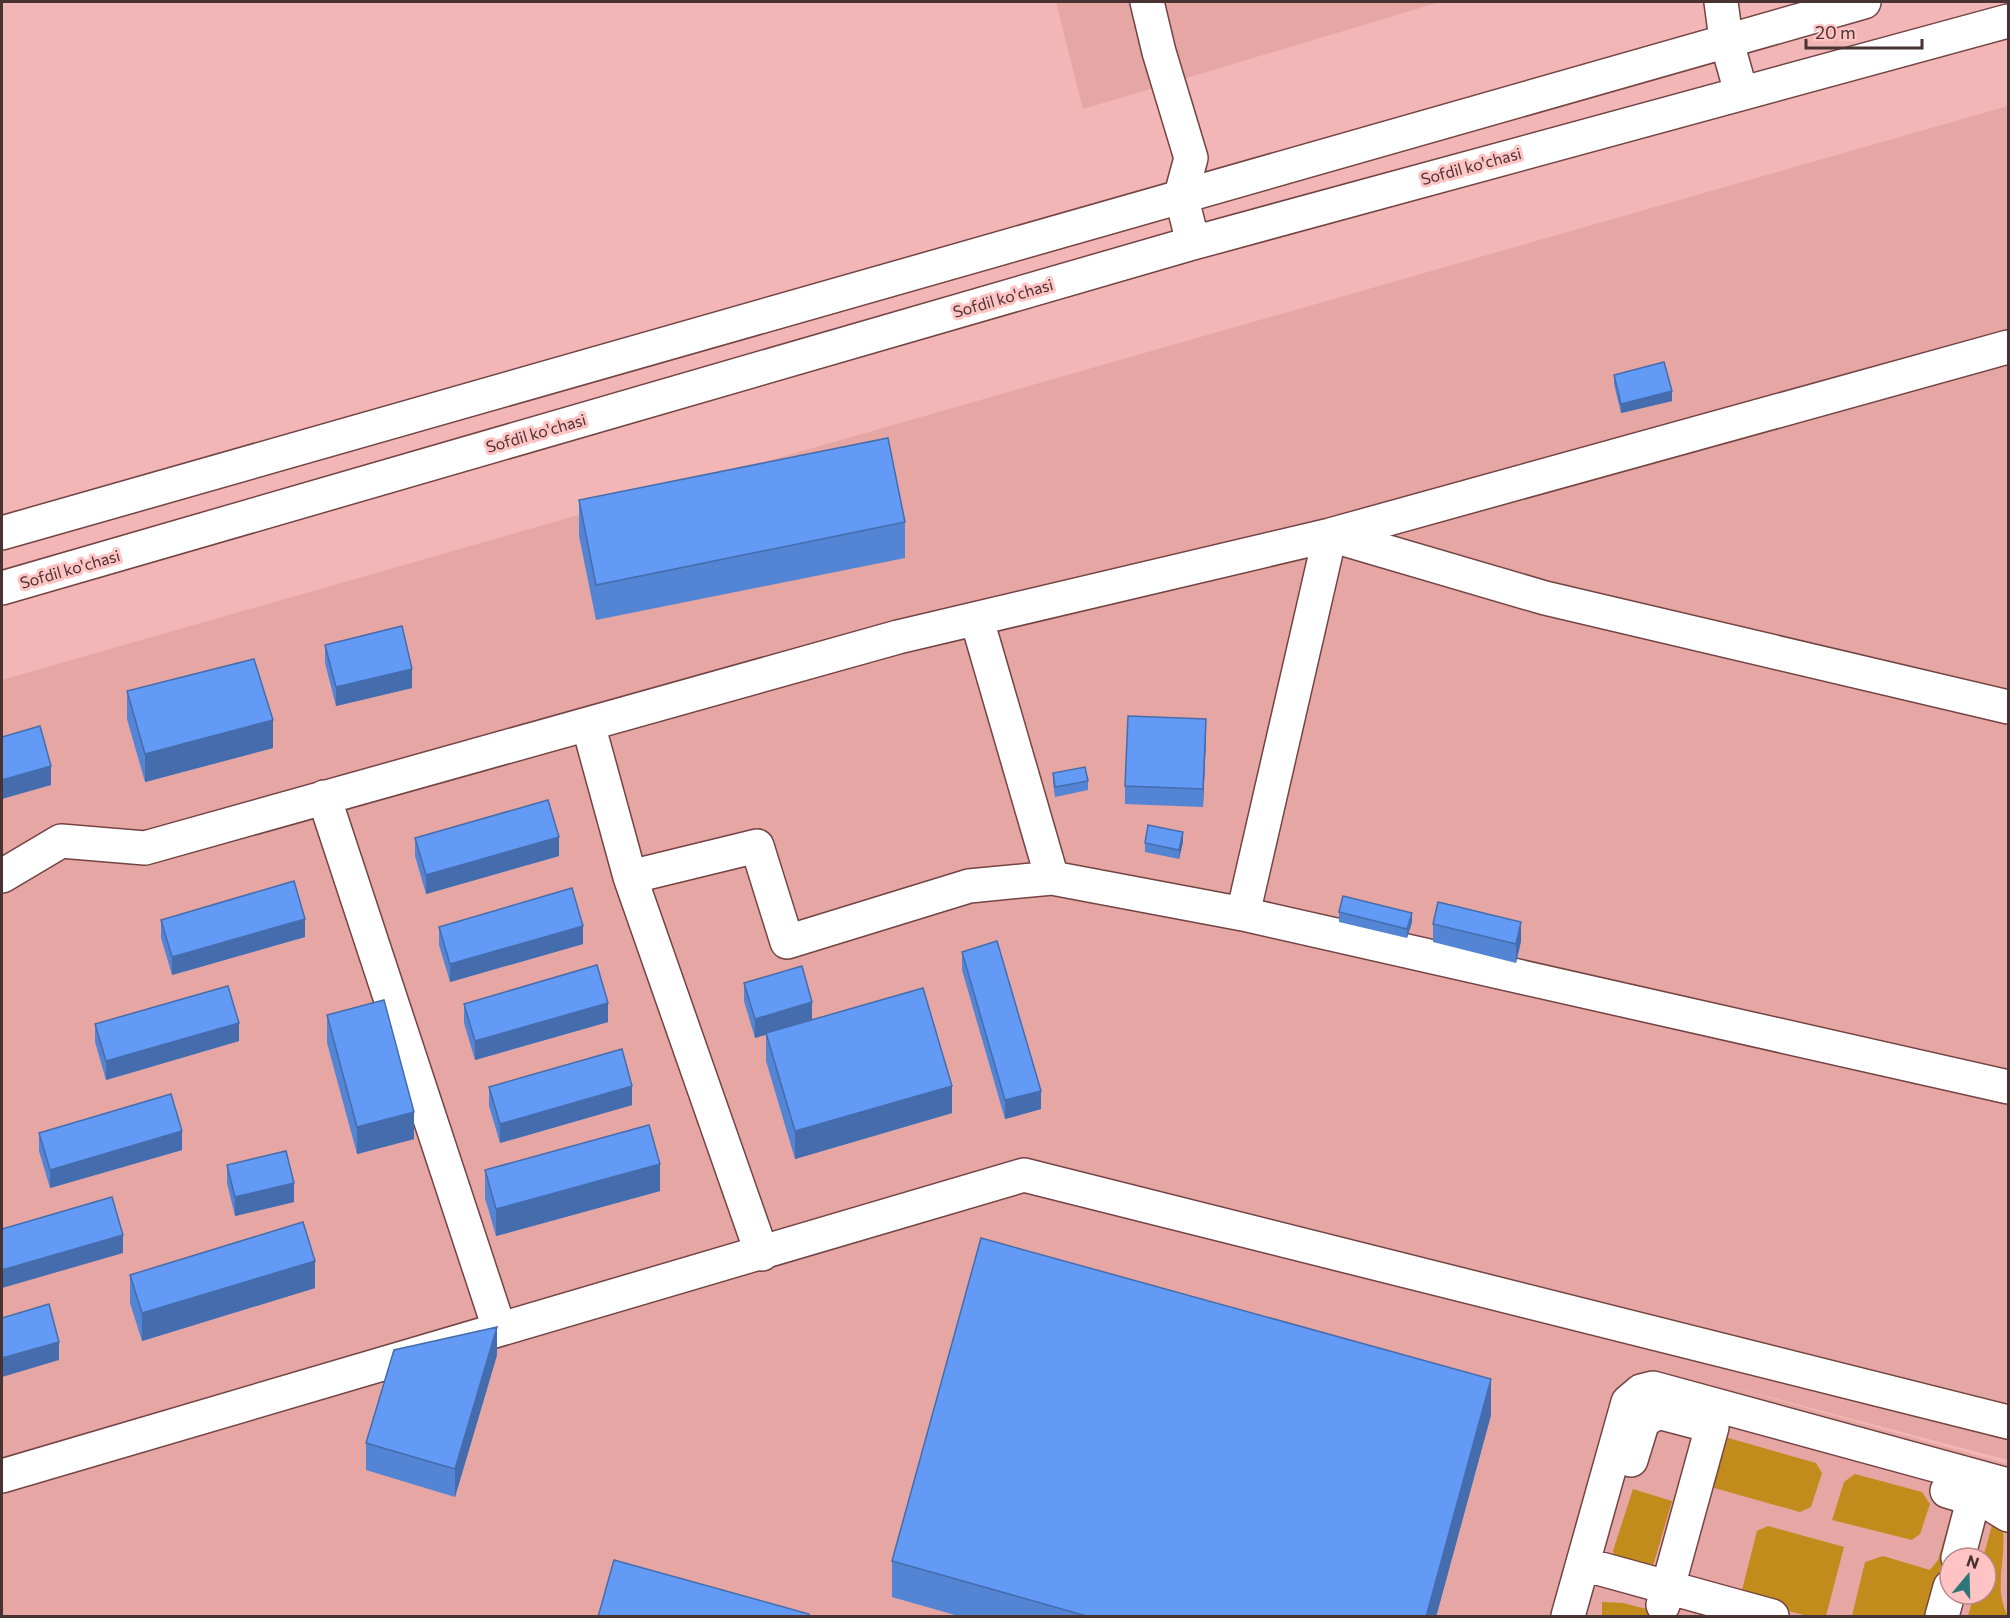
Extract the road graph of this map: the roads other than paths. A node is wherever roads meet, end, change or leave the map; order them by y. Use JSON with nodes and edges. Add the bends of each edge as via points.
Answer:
{"nodes":[{"id":1,"x":1147,"y":2,"type":"edge"},
{"id":2,"x":1721,"y":2,"type":"edge"},
{"id":3,"x":1864,"y":2,"type":"edge"},
{"id":4,"x":2008,"y":21,"type":"edge"},
{"id":5,"x":1726,"y":39,"type":"junction"},
{"id":6,"x":1741,"y":92,"type":"junction"},
{"id":7,"x":1181,"y":195,"type":"junction"},
{"id":8,"x":1193,"y":243,"type":"junction"},
{"id":9,"x":2008,"y":347,"type":"edge"},
{"id":10,"x":2,"y":533,"type":"edge"},
{"id":11,"x":1330,"y":536,"type":"junction"},
{"id":12,"x":2,"y":588,"type":"edge"},
{"id":13,"x":977,"y":620,"type":"junction"},
{"id":14,"x":2008,"y":707,"type":"edge"},
{"id":15,"x":588,"y":724,"type":"junction"},
{"id":16,"x":324,"y":797,"type":"junction"},
{"id":17,"x":2,"y":876,"type":"edge"},
{"id":18,"x":630,"y":878,"type":"junction"},
{"id":19,"x":1052,"y":878,"type":"junction"},
{"id":20,"x":1243,"y":914,"type":"junction"},
{"id":21,"x":2008,"y":1087,"type":"edge"},
{"id":22,"x":762,"y":1254,"type":"junction"},
{"id":23,"x":499,"y":1328,"type":"junction"},
{"id":24,"x":2008,"y":1422,"type":"edge"},
{"id":25,"x":1712,"y":1426,"type":"junction"},
{"id":26,"x":2,"y":1476,"type":"edge"},
{"id":27,"x":1993,"y":1494,"type":"edge"},
{"id":28,"x":1965,"y":1546,"type":"edge"},
{"id":29,"x":1978,"y":1546,"type":"edge"},
{"id":30,"x":1590,"y":1584,"type":"edge"},
{"id":31,"x":1665,"y":1596,"type":"junction"},
{"id":32,"x":1569,"y":1617,"type":"edge"},
{"id":33,"x":1705,"y":1617,"type":"edge"},
{"id":34,"x":1772,"y":1617,"type":"edge"}],
"edges":[{"from":1,"to":7,"type":"street","via":[[1191,158]]},
{"from":2,"to":5,"type":"street"},
{"from":3,"to":5,"type":"street"},
{"from":4,"to":6,"type":"street","name":"Sofdil ko'chasi"},
{"from":5,"to":6,"type":"street"},
{"from":5,"to":7,"type":"street"},
{"from":6,"to":8,"type":"street","name":"Sofdil ko'chasi"},
{"from":7,"to":8,"type":"street"},
{"from":7,"to":10,"type":"street"},
{"from":8,"to":12,"type":"street","name":"Sofdil ko'chasi"},
{"from":9,"to":11,"type":"street"},
{"from":11,"to":13,"type":"street"},
{"from":11,"to":14,"type":"street","via":[[1545,598]]},
{"from":11,"to":20,"type":"street"},
{"from":13,"to":15,"type":"street","via":[[898,637]]},
{"from":13,"to":19,"type":"street"},
{"from":15,"to":16,"type":"street"},
{"from":15,"to":18,"type":"street"},
{"from":16,"to":17,"type":"street","via":[[145,848],[61,840]]},
{"from":16,"to":23,"type":"street"},
{"from":18,"to":19,"type":"street","via":[[757,846],[787,942],[969,886]]},
{"from":18,"to":22,"type":"street"},
{"from":19,"to":20,"type":"street"},
{"from":20,"to":21,"type":"street"},
{"from":22,"to":23,"type":"street"},
{"from":22,"to":24,"type":"street","via":[[1024,1175]]},
{"from":23,"to":26,"type":"street"},
{"from":25,"to":27,"type":"street"},
{"from":25,"to":30,"type":"street","via":[[1658,1412],[1643,1420]]},
{"from":25,"to":31,"type":"street"},
{"from":27,"to":28,"type":"street"},
{"from":27,"to":29,"type":"street"},
{"from":27,"to":30,"type":"street","via":[[1653,1388],[1641,1391],[1628,1402]]},
{"from":30,"to":31,"type":"street"},
{"from":30,"to":32,"type":"street"},
{"from":31,"to":33,"type":"street"},
{"from":31,"to":34,"type":"street"}]}
